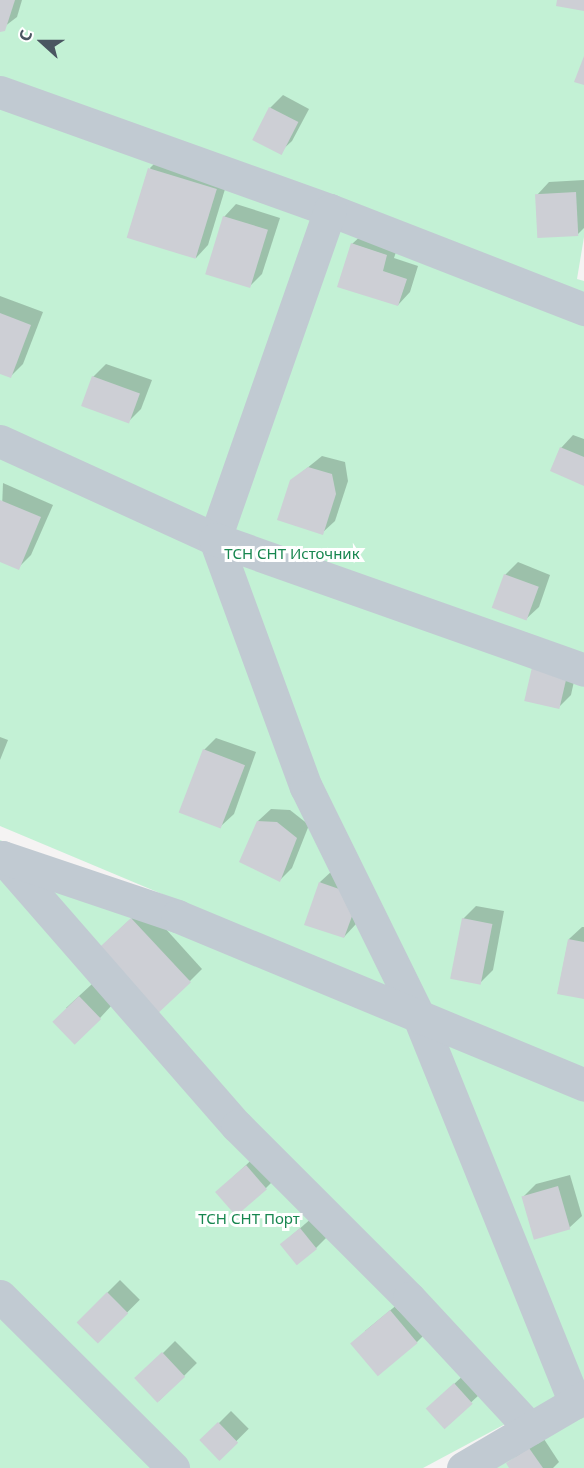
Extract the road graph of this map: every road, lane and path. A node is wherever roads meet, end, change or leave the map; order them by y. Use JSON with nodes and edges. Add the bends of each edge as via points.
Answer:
{"nodes":[{"id":1,"x":1,"y":97,"type":"edge"},
{"id":2,"x":330,"y":210,"type":"junction"},
{"id":3,"x":584,"y":309,"type":"edge"},
{"id":4,"x":0,"y":441,"type":"edge"},
{"id":5,"x":214,"y":539,"type":"junction"},
{"id":6,"x":584,"y":670,"type":"edge"},
{"id":7,"x":1,"y":857,"type":"edge"},
{"id":8,"x":419,"y":1017,"type":"junction"},
{"id":9,"x":584,"y":1085,"type":"edge"},
{"id":10,"x":0,"y":1296,"type":"edge"},
{"id":11,"x":579,"y":1400,"type":"edge"},
{"id":12,"x":530,"y":1428,"type":"junction"},
{"id":13,"x":173,"y":1468,"type":"edge"},
{"id":14,"x":463,"y":1468,"type":"edge"}],
"edges":[{"from":1,"to":2,"type":"lane"},
{"from":2,"to":3,"type":"lane"},
{"from":2,"to":5,"type":"lane"},
{"from":4,"to":5,"type":"lane"},
{"from":5,"to":6,"type":"lane"},
{"from":5,"to":8,"type":"lane","via":[[306,787]]},
{"from":7,"to":8,"type":"lane","via":[[177,916]]},
{"from":7,"to":12,"type":"lane","via":[[237,1126],[409,1298]]},
{"from":8,"to":9,"type":"lane"},
{"from":8,"to":11,"type":"lane"},
{"from":10,"to":13,"type":"lane"},
{"from":11,"to":12,"type":"lane"},
{"from":12,"to":14,"type":"lane"}]}
